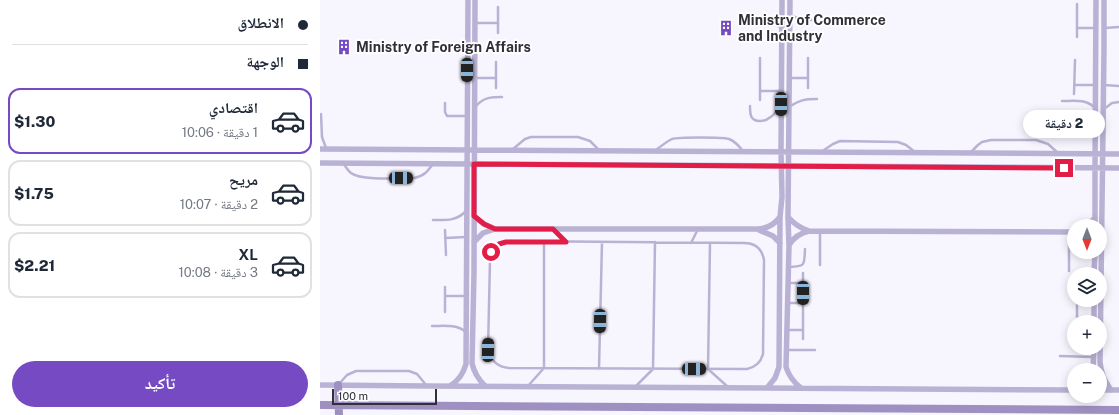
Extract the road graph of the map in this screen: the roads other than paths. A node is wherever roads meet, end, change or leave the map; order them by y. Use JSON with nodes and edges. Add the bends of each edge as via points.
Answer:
{"nodes":[{"id":1,"x":468,"y":0,"type":"edge"},
{"id":2,"x":475,"y":0,"type":"edge"},
{"id":3,"x":782,"y":0,"type":"edge"},
{"id":4,"x":790,"y":0,"type":"edge"},
{"id":5,"x":1096,"y":0,"type":"edge"},
{"id":6,"x":1104,"y":0,"type":"edge"},
{"id":7,"x":1077,"y":4,"type":"dead end"},
{"id":8,"x":498,"y":7,"type":"dead end"},
{"id":9,"x":790,"y":15,"type":"junction"},
{"id":10,"x":749,"y":20,"type":"dead end"},
{"id":11,"x":816,"y":20,"type":"dead end"},
{"id":12,"x":475,"y":23,"type":"junction"},
{"id":13,"x":498,"y":23,"type":"junction"},
{"id":14,"x":1119,"y":27,"type":"edge"},
{"id":15,"x":1077,"y":28,"type":"junction"},
{"id":16,"x":1096,"y":28,"type":"junction"},
{"id":17,"x":1104,"y":28,"type":"junction"},
{"id":18,"x":782,"y":29,"type":"junction"},
{"id":19,"x":498,"y":33,"type":"dead end"},
{"id":20,"x":1077,"y":37,"type":"dead end"},
{"id":21,"x":760,"y":58,"type":"dead end"},
{"id":22,"x":808,"y":58,"type":"dead end"},
{"id":23,"x":1075,"y":60,"type":"dead end"},
{"id":24,"x":496,"y":62,"type":"dead end"},
{"id":25,"x":475,"y":78,"type":"junction"},
{"id":26,"x":496,"y":78,"type":"junction"},
{"id":27,"x":789,"y":78,"type":"junction"},
{"id":28,"x":808,"y":78,"type":"junction"},
{"id":29,"x":1075,"y":84,"type":"junction"},
{"id":30,"x":1095,"y":85,"type":"junction"},
{"id":31,"x":1104,"y":86,"type":"junction"},
{"id":32,"x":1119,"y":86,"type":"edge"},
{"id":33,"x":496,"y":88,"type":"dead end"},
{"id":34,"x":808,"y":88,"type":"dead end"},
{"id":35,"x":760,"y":91,"type":"junction"},
{"id":36,"x":781,"y":91,"type":"junction"},
{"id":37,"x":1074,"y":94,"type":"dead end"},
{"id":38,"x":502,"y":97,"type":"dead end"},
{"id":39,"x":816,"y":99,"type":"dead end"},
{"id":40,"x":760,"y":100,"type":"dead end"},
{"id":41,"x":1062,"y":101,"type":"dead end"},
{"id":42,"x":1119,"y":102,"type":"edge"},
{"id":43,"x":445,"y":103,"type":"dead end"},
{"id":44,"x":781,"y":104,"type":"junction"},
{"id":45,"x":750,"y":106,"type":"dead end"},
{"id":46,"x":475,"y":108,"type":"junction"},
{"id":47,"x":789,"y":108,"type":"junction"},
{"id":48,"x":1095,"y":109,"type":"junction"},
{"id":49,"x":1103,"y":111,"type":"junction"},
{"id":50,"x":321,"y":114,"type":"dead end"},
{"id":51,"x":468,"y":116,"type":"junction"},
{"id":52,"x":323,"y":149,"type":"edge"},
{"id":53,"x":467,"y":150,"type":"junction"},
{"id":54,"x":475,"y":150,"type":"junction"},
{"id":55,"x":512,"y":150,"type":"junction"},
{"id":56,"x":600,"y":150,"type":"junction"},
{"id":57,"x":655,"y":151,"type":"junction"},
{"id":58,"x":744,"y":151,"type":"junction"},
{"id":59,"x":781,"y":151,"type":"junction"},
{"id":60,"x":788,"y":151,"type":"junction"},
{"id":61,"x":823,"y":151,"type":"junction"},
{"id":62,"x":916,"y":152,"type":"junction"},
{"id":63,"x":971,"y":153,"type":"junction"},
{"id":64,"x":1058,"y":153,"type":"junction"},
{"id":65,"x":1095,"y":153,"type":"junction"},
{"id":66,"x":1102,"y":154,"type":"junction"},
{"id":67,"x":1119,"y":154,"type":"edge"},
{"id":68,"x":320,"y":163,"type":"edge"},
{"id":69,"x":343,"y":163,"type":"junction"},
{"id":70,"x":433,"y":164,"type":"junction"},
{"id":71,"x":467,"y":164,"type":"junction"},
{"id":72,"x":474,"y":164,"type":"junction"},
{"id":73,"x":781,"y":166,"type":"junction"},
{"id":74,"x":788,"y":166,"type":"junction"},
{"id":75,"x":1095,"y":168,"type":"junction"},
{"id":76,"x":1102,"y":168,"type":"junction"},
{"id":77,"x":1119,"y":168,"type":"edge"},
{"id":78,"x":467,"y":210,"type":"junction"},
{"id":79,"x":474,"y":216,"type":"junction"},
{"id":80,"x":788,"y":216,"type":"junction"},
{"id":81,"x":780,"y":217,"type":"junction"},
{"id":82,"x":1096,"y":218,"type":"edge"},
{"id":83,"x":433,"y":220,"type":"dead end"},
{"id":84,"x":495,"y":229,"type":"junction"},
{"id":85,"x":553,"y":229,"type":"junction"},
{"id":86,"x":698,"y":229,"type":"junction"},
{"id":87,"x":757,"y":229,"type":"junction"},
{"id":88,"x":445,"y":230,"type":"dead end"},
{"id":89,"x":809,"y":231,"type":"junction"},
{"id":90,"x":820,"y":231,"type":"junction"},
{"id":91,"x":1067,"y":232,"type":"edge"},
{"id":92,"x":466,"y":237,"type":"junction"},
{"id":93,"x":445,"y":238,"type":"junction"},
{"id":94,"x":474,"y":242,"type":"junction"},
{"id":95,"x":544,"y":242,"type":"junction"},
{"id":96,"x":566,"y":242,"type":"junction"},
{"id":97,"x":602,"y":242,"type":"junction"},
{"id":98,"x":655,"y":242,"type":"junction"},
{"id":99,"x":691,"y":242,"type":"junction"},
{"id":100,"x":710,"y":243,"type":"junction"},
{"id":101,"x":780,"y":244,"type":"junction"},
{"id":102,"x":788,"y":246,"type":"junction"},
{"id":103,"x":804,"y":249,"type":"dead end"},
{"id":104,"x":446,"y":255,"type":"dead end"},
{"id":105,"x":820,"y":265,"type":"dead end"},
{"id":106,"x":788,"y":267,"type":"junction"},
{"id":107,"x":803,"y":273,"type":"dead end"},
{"id":108,"x":788,"y":282,"type":"junction"},
{"id":109,"x":803,"y":283,"type":"junction"},
{"id":110,"x":445,"y":287,"type":"dead end"},
{"id":111,"x":445,"y":296,"type":"junction"},
{"id":112,"x":466,"y":296,"type":"junction"},
{"id":113,"x":788,"y":303,"type":"junction"},
{"id":114,"x":803,"y":304,"type":"junction"},
{"id":115,"x":445,"y":312,"type":"dead end"},
{"id":116,"x":432,"y":326,"type":"dead end"},
{"id":117,"x":787,"y":330,"type":"junction"},
{"id":118,"x":803,"y":330,"type":"junction"},
{"id":119,"x":466,"y":332,"type":"junction"},
{"id":120,"x":803,"y":339,"type":"dead end"},
{"id":121,"x":787,"y":350,"type":"junction"},
{"id":122,"x":814,"y":350,"type":"dead end"},
{"id":123,"x":1060,"y":356,"type":"dead end"},
{"id":124,"x":1094,"y":357,"type":"joint"},
{"id":125,"x":1094,"y":363,"type":"edge"},
{"id":126,"x":544,"y":368,"type":"junction"},
{"id":127,"x":599,"y":368,"type":"junction"},
{"id":128,"x":653,"y":369,"type":"junction"},
{"id":129,"x":708,"y":369,"type":"junction"},
{"id":130,"x":320,"y":384,"type":"edge"},
{"id":131,"x":338,"y":384,"type":"junction"},
{"id":132,"x":427,"y":386,"type":"junction"},
{"id":133,"x":449,"y":386,"type":"junction"},
{"id":134,"x":486,"y":386,"type":"junction"},
{"id":135,"x":528,"y":386,"type":"junction"},
{"id":136,"x":636,"y":387,"type":"junction"},
{"id":137,"x":728,"y":387,"type":"junction"},
{"id":138,"x":766,"y":388,"type":"junction"},
{"id":139,"x":801,"y":388,"type":"junction"},
{"id":140,"x":1067,"y":390,"type":"edge"},
{"id":141,"x":1107,"y":390,"type":"edge"},
{"id":142,"x":1111,"y":390,"type":"junction"},
{"id":143,"x":1119,"y":390,"type":"edge"},
{"id":144,"x":320,"y":405,"type":"edge"},
{"id":145,"x":339,"y":405,"type":"junction"},
{"id":146,"x":1119,"y":410,"type":"edge"},
{"id":147,"x":339,"y":415,"type":"edge"}],
"edges":[{"from":1,"to":51,"type":"street"},
{"from":2,"to":12,"type":"street"},
{"from":3,"to":18,"type":"street"},
{"from":4,"to":9,"type":"street"},
{"from":5,"to":16,"type":"street"},
{"from":6,"to":17,"type":"street"},
{"from":7,"to":15,"type":"lane"},
{"from":8,"to":13,"type":"lane"},
{"from":9,"to":11,"type":"lane","via":[[802,20]]},
{"from":9,"to":27,"type":"street"},
{"from":10,"to":18,"type":"lane","via":[[767,20]]},
{"from":12,"to":13,"type":"lane"},
{"from":12,"to":25,"type":"street"},
{"from":13,"to":19,"type":"lane"},
{"from":14,"to":17,"type":"lane"},
{"from":15,"to":16,"type":"lane"},
{"from":15,"to":20,"type":"lane"},
{"from":16,"to":30,"type":"street"},
{"from":17,"to":31,"type":"street"},
{"from":18,"to":36,"type":"street"},
{"from":21,"to":35,"type":"lane"},
{"from":22,"to":28,"type":"lane"},
{"from":23,"to":29,"type":"lane"},
{"from":24,"to":26,"type":"lane"},
{"from":25,"to":26,"type":"lane"},
{"from":25,"to":46,"type":"street"},
{"from":26,"to":33,"type":"lane"},
{"from":27,"to":28,"type":"lane"},
{"from":27,"to":47,"type":"street"},
{"from":28,"to":34,"type":"lane"},
{"from":29,"to":30,"type":"lane"},
{"from":29,"to":37,"type":"lane"},
{"from":30,"to":48,"type":"street"},
{"from":31,"to":32,"type":"lane"},
{"from":31,"to":49,"type":"street"},
{"from":35,"to":36,"type":"lane"},
{"from":35,"to":40,"type":"lane"},
{"from":36,"to":44,"type":"street"},
{"from":38,"to":46,"type":"lane","via":[[486,98]]},
{"from":39,"to":47,"type":"lane","via":[[796,102]]},
{"from":41,"to":48,"type":"lane","via":[[1086,102]]},
{"from":42,"to":49,"type":"lane","via":[[1108,105]]},
{"from":43,"to":51,"type":"lane","via":[[445,112],[448,116]]},
{"from":44,"to":45,"type":"lane","via":[[771,117],[763,121],[752,119]]},
{"from":44,"to":59,"type":"street"},
{"from":46,"to":54,"type":"street"},
{"from":47,"to":60,"type":"street"},
{"from":48,"to":65,"type":"street"},
{"from":49,"to":66,"type":"street"},
{"from":50,"to":52,"type":"lane"},
{"from":51,"to":53,"type":"street"},
{"from":52,"to":53,"type":"street"},
{"from":53,"to":54,"type":"street"},
{"from":53,"to":71,"type":"street"},
{"from":54,"to":55,"type":"street"},
{"from":54,"to":72,"type":"street"},
{"from":55,"to":56,"type":"street"},
{"from":55,"to":56,"type":"lane","via":[[531,137],[578,137],[590,141]]},
{"from":56,"to":57,"type":"street"},
{"from":57,"to":58,"type":"street"},
{"from":57,"to":58,"type":"lane","via":[[676,138],[691,137],[728,138]]},
{"from":58,"to":59,"type":"street"},
{"from":59,"to":60,"type":"street"},
{"from":59,"to":73,"type":"street"},
{"from":60,"to":61,"type":"street"},
{"from":60,"to":74,"type":"street"},
{"from":61,"to":62,"type":"street"},
{"from":61,"to":62,"type":"lane","via":[[840,141],[889,141],[906,145]]},
{"from":62,"to":63,"type":"street"},
{"from":63,"to":64,"type":"street"},
{"from":63,"to":64,"type":"lane","via":[[982,142],[991,140],[1036,140],[1048,144]]},
{"from":64,"to":65,"type":"street"},
{"from":65,"to":66,"type":"street"},
{"from":65,"to":75,"type":"street"},
{"from":66,"to":67,"type":"street"},
{"from":66,"to":76,"type":"street"},
{"from":68,"to":69,"type":"street"},
{"from":69,"to":70,"type":"street"},
{"from":69,"to":70,"type":"lane","via":[[352,174],[362,178],[420,177]]},
{"from":70,"to":71,"type":"street"},
{"from":71,"to":72,"type":"street"},
{"from":71,"to":78,"type":"street"},
{"from":72,"to":73,"type":"street"},
{"from":72,"to":79,"type":"street"},
{"from":73,"to":74,"type":"street"},
{"from":73,"to":81,"type":"street"},
{"from":74,"to":75,"type":"street"},
{"from":74,"to":80,"type":"street"},
{"from":75,"to":76,"type":"street"},
{"from":75,"to":82,"type":"street"},
{"from":76,"to":77,"type":"street"},
{"from":76,"to":142,"type":"street","via":[[1100,362],[1104,380]]},
{"from":78,"to":83,"type":"lane","via":[[454,219]]},
{"from":78,"to":92,"type":"street"},
{"from":79,"to":84,"type":"street"},
{"from":79,"to":94,"type":"street"},
{"from":80,"to":89,"type":"street","via":[[797,226]]},
{"from":80,"to":102,"type":"street"},
{"from":81,"to":87,"type":"street","via":[[774,224]]},
{"from":81,"to":101,"type":"street"},
{"from":84,"to":85,"type":"street"},
{"from":84,"to":94,"type":"street","via":[[483,233]]},
{"from":85,"to":86,"type":"street"},
{"from":85,"to":96,"type":"lane"},
{"from":86,"to":87,"type":"street"},
{"from":86,"to":99,"type":"lane"},
{"from":87,"to":101,"type":"street","via":[[773,236]]},
{"from":88,"to":93,"type":"lane"},
{"from":89,"to":90,"type":"street"},
{"from":89,"to":102,"type":"street","via":[[797,236]]},
{"from":90,"to":91,"type":"street"},
{"from":90,"to":105,"type":"lane"},
{"from":92,"to":93,"type":"lane"},
{"from":92,"to":112,"type":"street"},
{"from":93,"to":104,"type":"lane"},
{"from":94,"to":134,"type":"street","via":[[472,363],[476,376]]},
{"from":95,"to":96,"type":"lane"},
{"from":95,"to":126,"type":"lane"},
{"from":95,"to":126,"type":"lane","via":[[506,242],[499,244],[491,252],[488,350],[494,362],[501,366]]},
{"from":96,"to":97,"type":"lane"},
{"from":97,"to":98,"type":"lane"},
{"from":97,"to":127,"type":"lane"},
{"from":98,"to":99,"type":"lane"},
{"from":98,"to":128,"type":"lane"},
{"from":99,"to":100,"type":"lane"},
{"from":100,"to":129,"type":"lane"},
{"from":100,"to":129,"type":"lane","via":[[748,243],[762,252],[763,354],[759,363],[750,368]]},
{"from":101,"to":138,"type":"street","via":[[779,367],[775,378]]},
{"from":102,"to":106,"type":"street"},
{"from":103,"to":106,"type":"lane","via":[[803,265]]},
{"from":106,"to":108,"type":"street"},
{"from":107,"to":109,"type":"lane"},
{"from":108,"to":109,"type":"lane"},
{"from":108,"to":113,"type":"street"},
{"from":109,"to":114,"type":"lane"},
{"from":110,"to":111,"type":"lane"},
{"from":111,"to":112,"type":"lane"},
{"from":111,"to":115,"type":"lane"},
{"from":112,"to":119,"type":"street"},
{"from":113,"to":114,"type":"lane"},
{"from":113,"to":117,"type":"street"},
{"from":114,"to":118,"type":"lane"},
{"from":116,"to":119,"type":"lane","via":[[453,326]]},
{"from":117,"to":118,"type":"lane"},
{"from":117,"to":121,"type":"street"},
{"from":118,"to":120,"type":"lane"},
{"from":119,"to":133,"type":"street","via":[[466,364],[460,377]]},
{"from":121,"to":122,"type":"lane"},
{"from":121,"to":139,"type":"street","via":[[788,374]]},
{"from":123,"to":124,"type":"lane"},
{"from":124,"to":125,"type":"street"},
{"from":126,"to":127,"type":"lane"},
{"from":126,"to":135,"type":"lane"},
{"from":127,"to":128,"type":"lane"},
{"from":128,"to":129,"type":"lane"},
{"from":128,"to":136,"type":"lane"},
{"from":129,"to":137,"type":"lane"},
{"from":130,"to":131,"type":"street"},
{"from":131,"to":132,"type":"street"},
{"from":131,"to":132,"type":"lane","via":[[347,375],[356,371],[408,371],[417,374]]},
{"from":131,"to":145,"type":"main road"},
{"from":132,"to":133,"type":"street"},
{"from":133,"to":134,"type":"street"},
{"from":134,"to":135,"type":"street"},
{"from":135,"to":136,"type":"street"},
{"from":136,"to":137,"type":"street"},
{"from":137,"to":138,"type":"street"},
{"from":138,"to":139,"type":"street"},
{"from":139,"to":140,"type":"street"},
{"from":141,"to":142,"type":"street"},
{"from":142,"to":143,"type":"street"},
{"from":144,"to":145,"type":"main road"},
{"from":145,"to":146,"type":"main road"},
{"from":145,"to":147,"type":"main road"}]}
